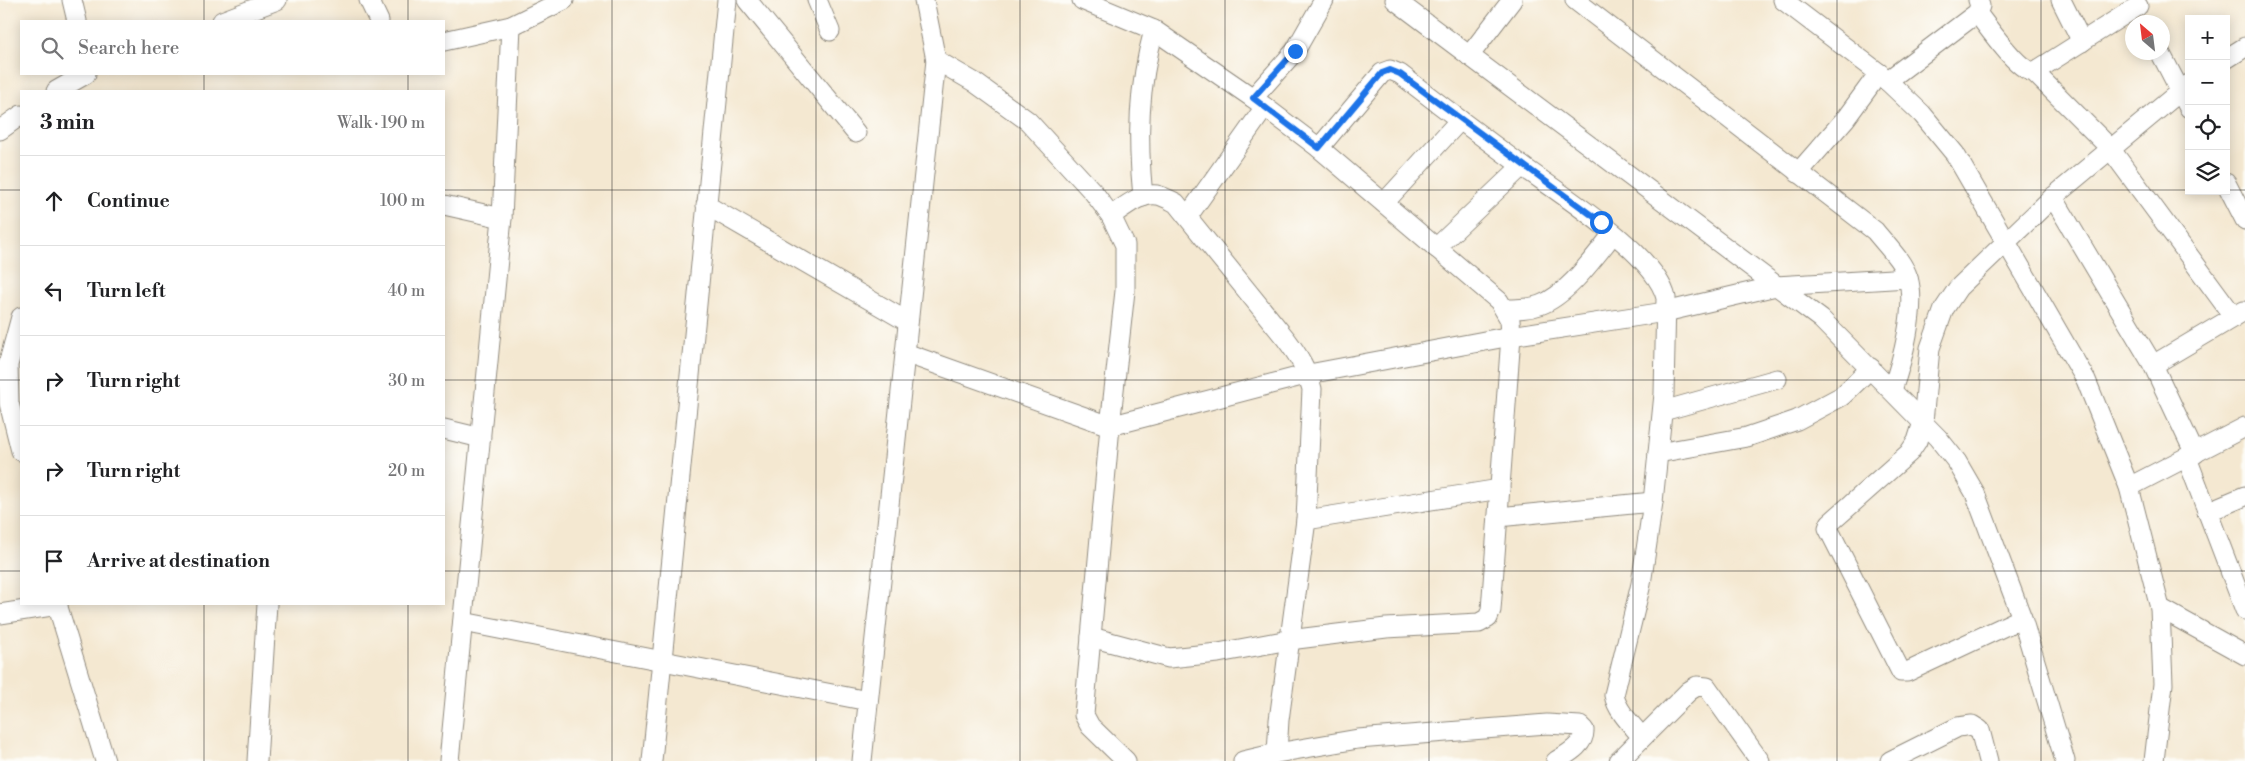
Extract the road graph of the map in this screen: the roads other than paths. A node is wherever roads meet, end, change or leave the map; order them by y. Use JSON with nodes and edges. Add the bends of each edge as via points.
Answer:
{"nodes":[{"id":1,"x":72,"y":0,"type":"edge"},
{"id":2,"x":277,"y":0,"type":"edge"},
{"id":3,"x":369,"y":0,"type":"edge"},
{"id":4,"x":564,"y":0,"type":"edge"},
{"id":5,"x":727,"y":0,"type":"edge"},
{"id":6,"x":747,"y":0,"type":"edge"},
{"id":7,"x":817,"y":0,"type":"edge"},
{"id":8,"x":924,"y":0,"type":"edge"},
{"id":9,"x":1082,"y":0,"type":"edge"},
{"id":10,"x":1324,"y":0,"type":"edge"},
{"id":11,"x":1395,"y":0,"type":"edge"},
{"id":12,"x":1512,"y":0,"type":"edge"},
{"id":13,"x":1575,"y":0,"type":"edge"},
{"id":14,"x":2061,"y":0,"type":"edge"},
{"id":15,"x":1794,"y":2,"type":"edge"},
{"id":16,"x":1977,"y":7,"type":"edge"},
{"id":17,"x":2140,"y":10,"type":"edge"},
{"id":18,"x":77,"y":20,"type":"edge"},
{"id":19,"x":225,"y":20,"type":"edge"},
{"id":20,"x":379,"y":20,"type":"edge"},
{"id":21,"x":511,"y":26,"type":"junction"},
{"id":22,"x":1154,"y":30,"type":"junction"},
{"id":23,"x":830,"y":31,"type":"dead end"},
{"id":24,"x":445,"y":41,"type":"edge"},
{"id":25,"x":2082,"y":42,"type":"junction"},
{"id":26,"x":2245,"y":47,"type":"edge"},
{"id":27,"x":1469,"y":56,"type":"junction"},
{"id":28,"x":2230,"y":56,"type":"edge"},
{"id":29,"x":936,"y":60,"type":"junction"},
{"id":30,"x":2165,"y":60,"type":"edge"},
{"id":31,"x":2034,"y":72,"type":"junction"},
{"id":32,"x":1883,"y":77,"type":"junction"},
{"id":33,"x":83,"y":78,"type":"edge"},
{"id":34,"x":2179,"y":83,"type":"edge"},
{"id":35,"x":58,"y":90,"type":"edge"},
{"id":36,"x":1259,"y":102,"type":"junction"},
{"id":37,"x":2188,"y":105,"type":"edge"},
{"id":38,"x":20,"y":116,"type":"edge"},
{"id":39,"x":1460,"y":120,"type":"junction"},
{"id":40,"x":0,"y":130,"type":"edge"},
{"id":41,"x":856,"y":133,"type":"dead end"},
{"id":42,"x":2106,"y":144,"type":"junction"},
{"id":43,"x":1319,"y":148,"type":"junction"},
{"id":44,"x":1522,"y":166,"type":"junction"},
{"id":45,"x":1798,"y":172,"type":"junction"},
{"id":46,"x":2230,"y":191,"type":"edge"},
{"id":47,"x":1143,"y":197,"type":"junction"},
{"id":48,"x":2053,"y":197,"type":"junction"},
{"id":49,"x":1384,"y":203,"type":"junction"},
{"id":50,"x":445,"y":205,"type":"edge"},
{"id":51,"x":706,"y":206,"type":"junction"},
{"id":52,"x":1111,"y":216,"type":"junction"},
{"id":53,"x":1188,"y":216,"type":"junction"},
{"id":54,"x":502,"y":218,"type":"junction"},
{"id":55,"x":2245,"y":220,"type":"edge"},
{"id":56,"x":1613,"y":234,"type":"junction"},
{"id":57,"x":2003,"y":235,"type":"junction"},
{"id":58,"x":1436,"y":248,"type":"junction"},
{"id":59,"x":1908,"y":278,"type":"junction"},
{"id":60,"x":1776,"y":286,"type":"junction"},
{"id":61,"x":1505,"y":309,"type":"junction"},
{"id":62,"x":1665,"y":312,"type":"junction"},
{"id":63,"x":2240,"y":314,"type":"edge"},
{"id":64,"x":908,"y":322,"type":"junction"},
{"id":65,"x":20,"y":324,"type":"edge"},
{"id":66,"x":1510,"y":336,"type":"junction"},
{"id":67,"x":905,"y":353,"type":"junction"},
{"id":68,"x":2153,"y":365,"type":"junction"},
{"id":69,"x":1871,"y":368,"type":"junction"},
{"id":70,"x":1308,"y":374,"type":"junction"},
{"id":71,"x":1777,"y":379,"type":"dead end"},
{"id":72,"x":1896,"y":394,"type":"junction"},
{"id":73,"x":5,"y":397,"type":"edge"},
{"id":74,"x":1663,"y":411,"type":"junction"},
{"id":75,"x":1919,"y":418,"type":"junction"},
{"id":76,"x":1110,"y":426,"type":"junction"},
{"id":77,"x":2245,"y":427,"type":"edge"},
{"id":78,"x":445,"y":429,"type":"edge"},
{"id":79,"x":481,"y":438,"type":"junction"},
{"id":80,"x":20,"y":448,"type":"edge"},
{"id":81,"x":1658,"y":453,"type":"junction"},
{"id":82,"x":2191,"y":456,"type":"junction"},
{"id":83,"x":2129,"y":487,"type":"junction"},
{"id":84,"x":1500,"y":489,"type":"junction"},
{"id":85,"x":2245,"y":496,"type":"edge"},
{"id":86,"x":1653,"y":502,"type":"junction"},
{"id":87,"x":2207,"y":512,"type":"junction"},
{"id":88,"x":1498,"y":517,"type":"junction"},
{"id":89,"x":1306,"y":520,"type":"junction"},
{"id":90,"x":2238,"y":571,"type":"edge"},
{"id":91,"x":58,"y":605,"type":"edge"},
{"id":92,"x":267,"y":605,"type":"edge"},
{"id":93,"x":2160,"y":608,"type":"junction"},
{"id":94,"x":2245,"y":610,"type":"edge"},
{"id":95,"x":0,"y":614,"type":"edge"},
{"id":96,"x":2022,"y":618,"type":"junction"},
{"id":97,"x":463,"y":622,"type":"junction"},
{"id":98,"x":1091,"y":637,"type":"junction"},
{"id":99,"x":1288,"y":640,"type":"junction"},
{"id":100,"x":2245,"y":655,"type":"edge"},
{"id":101,"x":661,"y":662,"type":"junction"},
{"id":102,"x":868,"y":701,"type":"junction"},
{"id":103,"x":1638,"y":732,"type":"junction"},
{"id":104,"x":1277,"y":749,"type":"junction"},
{"id":105,"x":105,"y":761,"type":"edge"},
{"id":106,"x":257,"y":761,"type":"edge"},
{"id":107,"x":449,"y":761,"type":"edge"},
{"id":108,"x":652,"y":761,"type":"edge"},
{"id":109,"x":862,"y":761,"type":"edge"},
{"id":110,"x":1126,"y":761,"type":"edge"},
{"id":111,"x":1243,"y":761,"type":"edge"},
{"id":112,"x":1556,"y":761,"type":"edge"},
{"id":113,"x":1619,"y":761,"type":"edge"},
{"id":114,"x":1760,"y":761,"type":"edge"},
{"id":115,"x":1890,"y":761,"type":"edge"},
{"id":116,"x":1988,"y":761,"type":"edge"},
{"id":117,"x":2065,"y":761,"type":"edge"},
{"id":118,"x":2154,"y":761,"type":"edge"}],
"edges":[{"from":1,"to":18,"type":"street"},
{"from":2,"to":19,"type":"street"},
{"from":3,"to":20,"type":"street"},
{"from":4,"to":21,"type":"street"},
{"from":5,"to":51,"type":"street"},
{"from":6,"to":41,"type":"street"},
{"from":7,"to":23,"type":"street"},
{"from":8,"to":29,"type":"street"},
{"from":9,"to":22,"type":"street"},
{"from":10,"to":36,"type":"street","via":[[1295,51]]},
{"from":11,"to":27,"type":"street"},
{"from":12,"to":27,"type":"street"},
{"from":13,"to":45,"type":"street"},
{"from":14,"to":25,"type":"street"},
{"from":15,"to":32,"type":"street"},
{"from":16,"to":31,"type":"street","via":[[2016,61],[2029,72]]},
{"from":16,"to":32,"type":"street"},
{"from":17,"to":25,"type":"street"},
{"from":21,"to":24,"type":"street"},
{"from":21,"to":54,"type":"street"},
{"from":22,"to":36,"type":"street"},
{"from":22,"to":47,"type":"street","via":[[1142,83],[1139,152]]},
{"from":25,"to":31,"type":"street"},
{"from":26,"to":28,"type":"street"},
{"from":27,"to":60,"type":"street"},
{"from":29,"to":52,"type":"street","via":[[974,82],[1028,121]]},
{"from":29,"to":64,"type":"street"},
{"from":30,"to":34,"type":"street"},
{"from":31,"to":42,"type":"street"},
{"from":32,"to":45,"type":"street"},
{"from":32,"to":57,"type":"street","via":[[1922,114],[1955,154]]},
{"from":33,"to":35,"type":"street"},
{"from":34,"to":37,"type":"street"},
{"from":34,"to":42,"type":"street"},
{"from":36,"to":43,"type":"street"},
{"from":36,"to":53,"type":"street"},
{"from":38,"to":40,"type":"street"},
{"from":39,"to":43,"type":"street","via":[[1400,74],[1390,70],[1382,73]]},
{"from":39,"to":44,"type":"street"},
{"from":39,"to":49,"type":"street"},
{"from":42,"to":48,"type":"street"},
{"from":42,"to":63,"type":"street"},
{"from":43,"to":49,"type":"street"},
{"from":44,"to":56,"type":"street"},
{"from":44,"to":58,"type":"street"},
{"from":45,"to":59,"type":"street","via":[[1875,231]]},
{"from":46,"to":55,"type":"street"},
{"from":47,"to":52,"type":"street"},
{"from":47,"to":53,"type":"street","via":[[1158,195],[1176,202]]},
{"from":48,"to":57,"type":"street"},
{"from":48,"to":68,"type":"street"},
{"from":49,"to":58,"type":"street"},
{"from":50,"to":54,"type":"street"},
{"from":51,"to":64,"type":"street"},
{"from":51,"to":101,"type":"street"},
{"from":52,"to":76,"type":"street","via":[[1125,246],[1125,291]]},
{"from":53,"to":70,"type":"street","via":[[1286,338],[1303,361]]},
{"from":54,"to":79,"type":"street"},
{"from":56,"to":61,"type":"street","via":[[1560,293],[1542,304]]},
{"from":56,"to":62,"type":"street","via":[[1653,272],[1663,287]]},
{"from":57,"to":75,"type":"street","via":[[1944,309],[1930,348]]},
{"from":57,"to":83,"type":"street","via":[[2086,380]]},
{"from":58,"to":61,"type":"street"},
{"from":59,"to":60,"type":"street"},
{"from":59,"to":72,"type":"street","via":[[1910,306]]},
{"from":60,"to":62,"type":"street"},
{"from":60,"to":69,"type":"street","via":[[1821,319]]},
{"from":61,"to":66,"type":"street","via":[[1510,320]]},
{"from":62,"to":66,"type":"street"},
{"from":62,"to":74,"type":"street"},
{"from":63,"to":68,"type":"street"},
{"from":64,"to":67,"type":"street"},
{"from":65,"to":73,"type":"street","via":[[8,365]]},
{"from":66,"to":70,"type":"street"},
{"from":66,"to":84,"type":"street"},
{"from":67,"to":76,"type":"street"},
{"from":67,"to":102,"type":"street"},
{"from":68,"to":82,"type":"street"},
{"from":69,"to":72,"type":"street"},
{"from":69,"to":81,"type":"street","via":[[1842,396],[1798,420],[1747,437]]},
{"from":70,"to":76,"type":"street"},
{"from":70,"to":89,"type":"street","via":[[1312,389]]},
{"from":71,"to":74,"type":"street"},
{"from":72,"to":75,"type":"street"},
{"from":73,"to":80,"type":"street"},
{"from":74,"to":81,"type":"street"},
{"from":75,"to":96,"type":"street","via":[[1957,462],[1975,493]]},
{"from":75,"to":96,"type":"street","via":[[1917,441],[1909,453],[1836,515],[1828,528],[1898,668],[1907,672]]},
{"from":76,"to":98,"type":"street"},
{"from":77,"to":82,"type":"street"},
{"from":78,"to":79,"type":"street"},
{"from":79,"to":97,"type":"street"},
{"from":81,"to":86,"type":"street"},
{"from":82,"to":83,"type":"street"},
{"from":82,"to":87,"type":"street"},
{"from":83,"to":93,"type":"street"},
{"from":84,"to":88,"type":"street"},
{"from":84,"to":89,"type":"street"},
{"from":85,"to":87,"type":"street"},
{"from":86,"to":88,"type":"street"},
{"from":86,"to":103,"type":"street","via":[[1640,584],[1614,695],[1615,703]]},
{"from":87,"to":90,"type":"street"},
{"from":88,"to":99,"type":"street","via":[[1488,618],[1479,623],[1386,628]]},
{"from":89,"to":99,"type":"street"},
{"from":90,"to":94,"type":"street"},
{"from":91,"to":95,"type":"street"},
{"from":91,"to":105,"type":"street"},
{"from":92,"to":106,"type":"street"},
{"from":93,"to":100,"type":"street"},
{"from":93,"to":118,"type":"street","via":[[2163,684]]},
{"from":96,"to":117,"type":"street"},
{"from":97,"to":101,"type":"street"},
{"from":97,"to":107,"type":"street"},
{"from":98,"to":99,"type":"street","via":[[1169,658]]},
{"from":98,"to":110,"type":"street","via":[[1084,715],[1090,726]]},
{"from":99,"to":104,"type":"street"},
{"from":101,"to":102,"type":"street"},
{"from":101,"to":108,"type":"street"},
{"from":102,"to":109,"type":"street"},
{"from":103,"to":113,"type":"street"},
{"from":103,"to":114,"type":"street","via":[[1696,686],[1707,687]]},
{"from":104,"to":111,"type":"street"},
{"from":104,"to":112,"type":"street","via":[[1368,738],[1547,724],[1580,726],[1585,736],[1575,748]]},
{"from":115,"to":116,"type":"street","via":[[1958,726],[1972,725],[1980,730]]}]}
